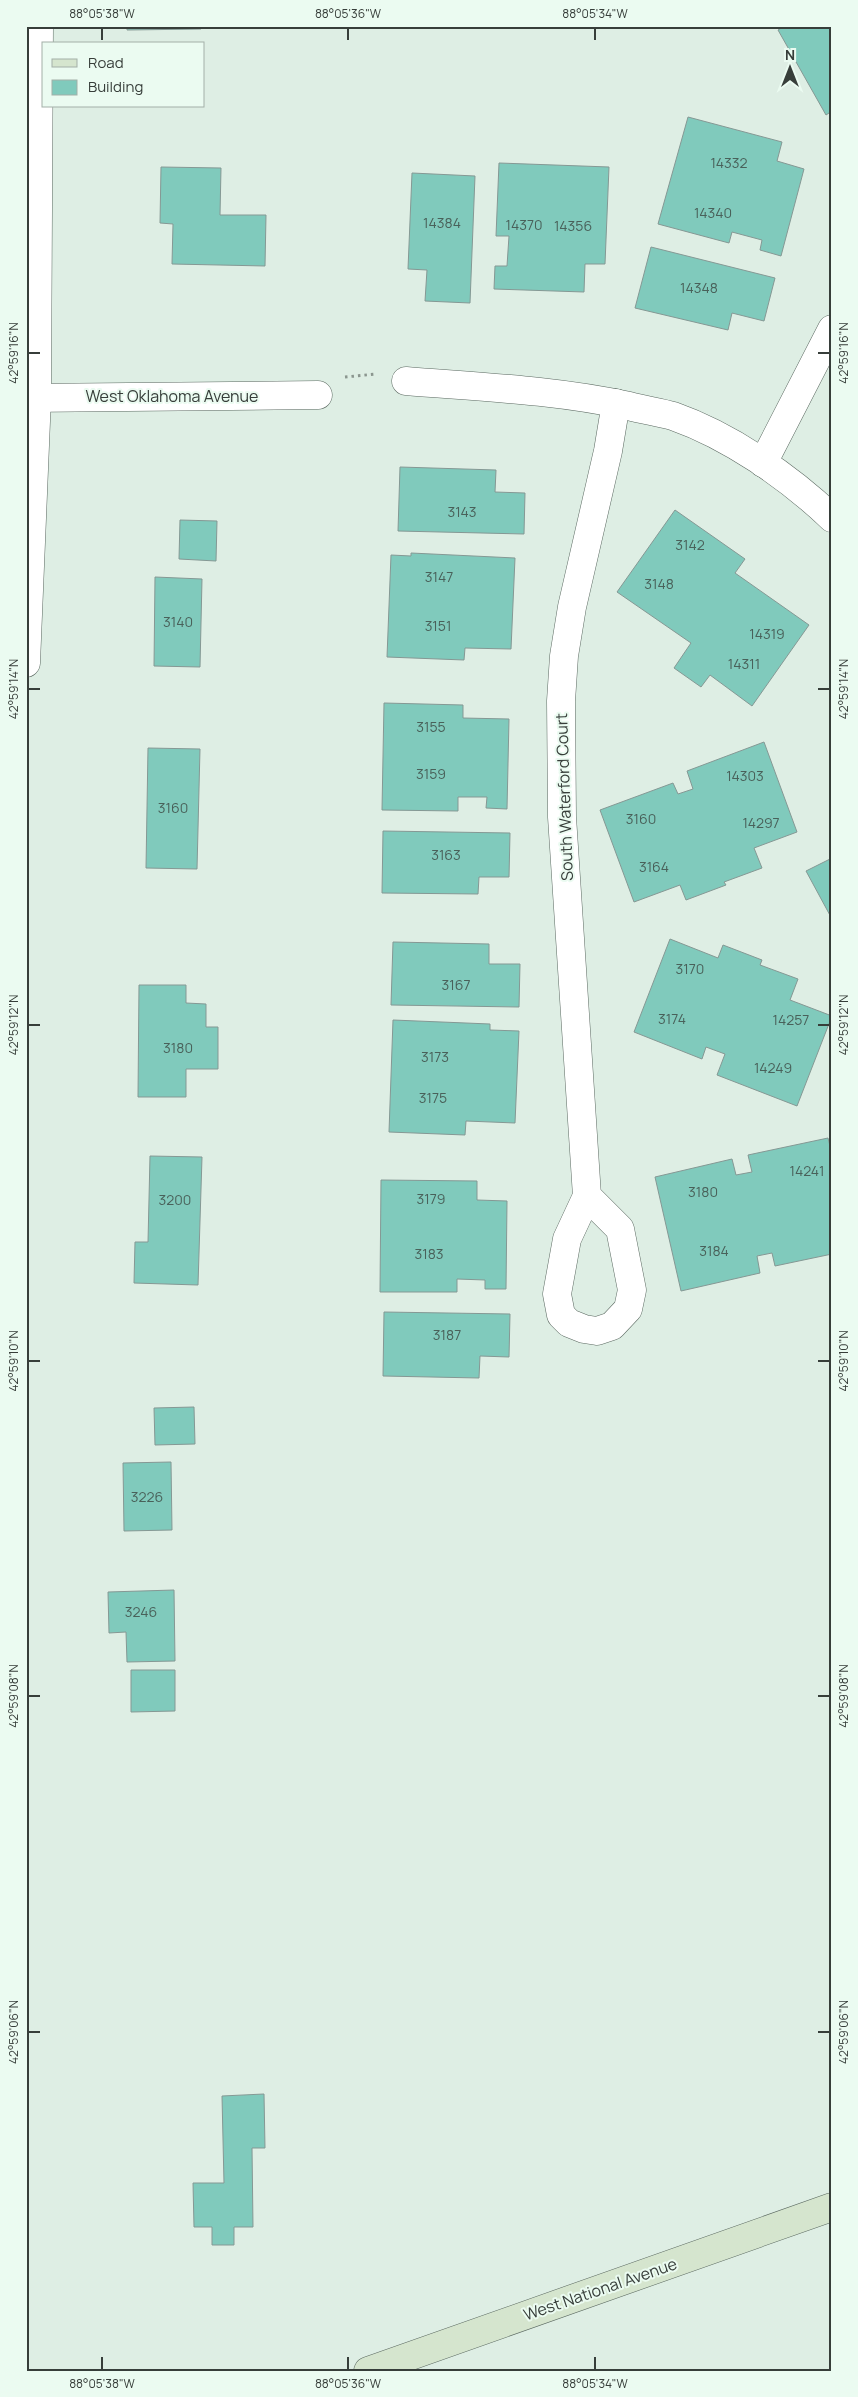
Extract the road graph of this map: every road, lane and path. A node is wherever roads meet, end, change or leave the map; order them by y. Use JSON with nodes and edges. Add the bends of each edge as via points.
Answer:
{"nodes":[{"id":1,"x":39,"y":26,"type":"edge"},
{"id":2,"x":832,"y":329,"type":"edge"},
{"id":3,"x":406,"y":381,"type":"joint"},
{"id":4,"x":318,"y":395,"type":"joint"},
{"id":5,"x":32,"y":398,"type":"edge"},
{"id":6,"x":616,"y":403,"type":"junction"},
{"id":7,"x":763,"y":463,"type":"junction"},
{"id":8,"x":832,"y":518,"type":"edge"},
{"id":9,"x":26,"y":663,"type":"edge"},
{"id":10,"x":587,"y":1196,"type":"dead end"},
{"id":11,"x":832,"y":2207,"type":"edge"},
{"id":12,"x":368,"y":2371,"type":"edge"}],
"edges":[{"from":1,"to":5,"type":"street"},
{"from":2,"to":7,"type":"street"},
{"from":3,"to":4,"type":"path","via":[[393,372],[340,378]]},
{"from":3,"to":6,"type":"street","via":[[577,396]]},
{"from":4,"to":5,"type":"street","name":"West Oklahoma Avenue"},
{"from":5,"to":9,"type":"street"},
{"from":6,"to":7,"type":"street","via":[[672,416],[705,430]]},
{"from":6,"to":10,"type":"street","name":"South Waterford Court","via":[[572,607],[561,701],[562,817]]},
{"from":7,"to":8,"type":"street","via":[[804,491]]},
{"from":11,"to":12,"type":"main road","name":"West National Avenue"}]}
